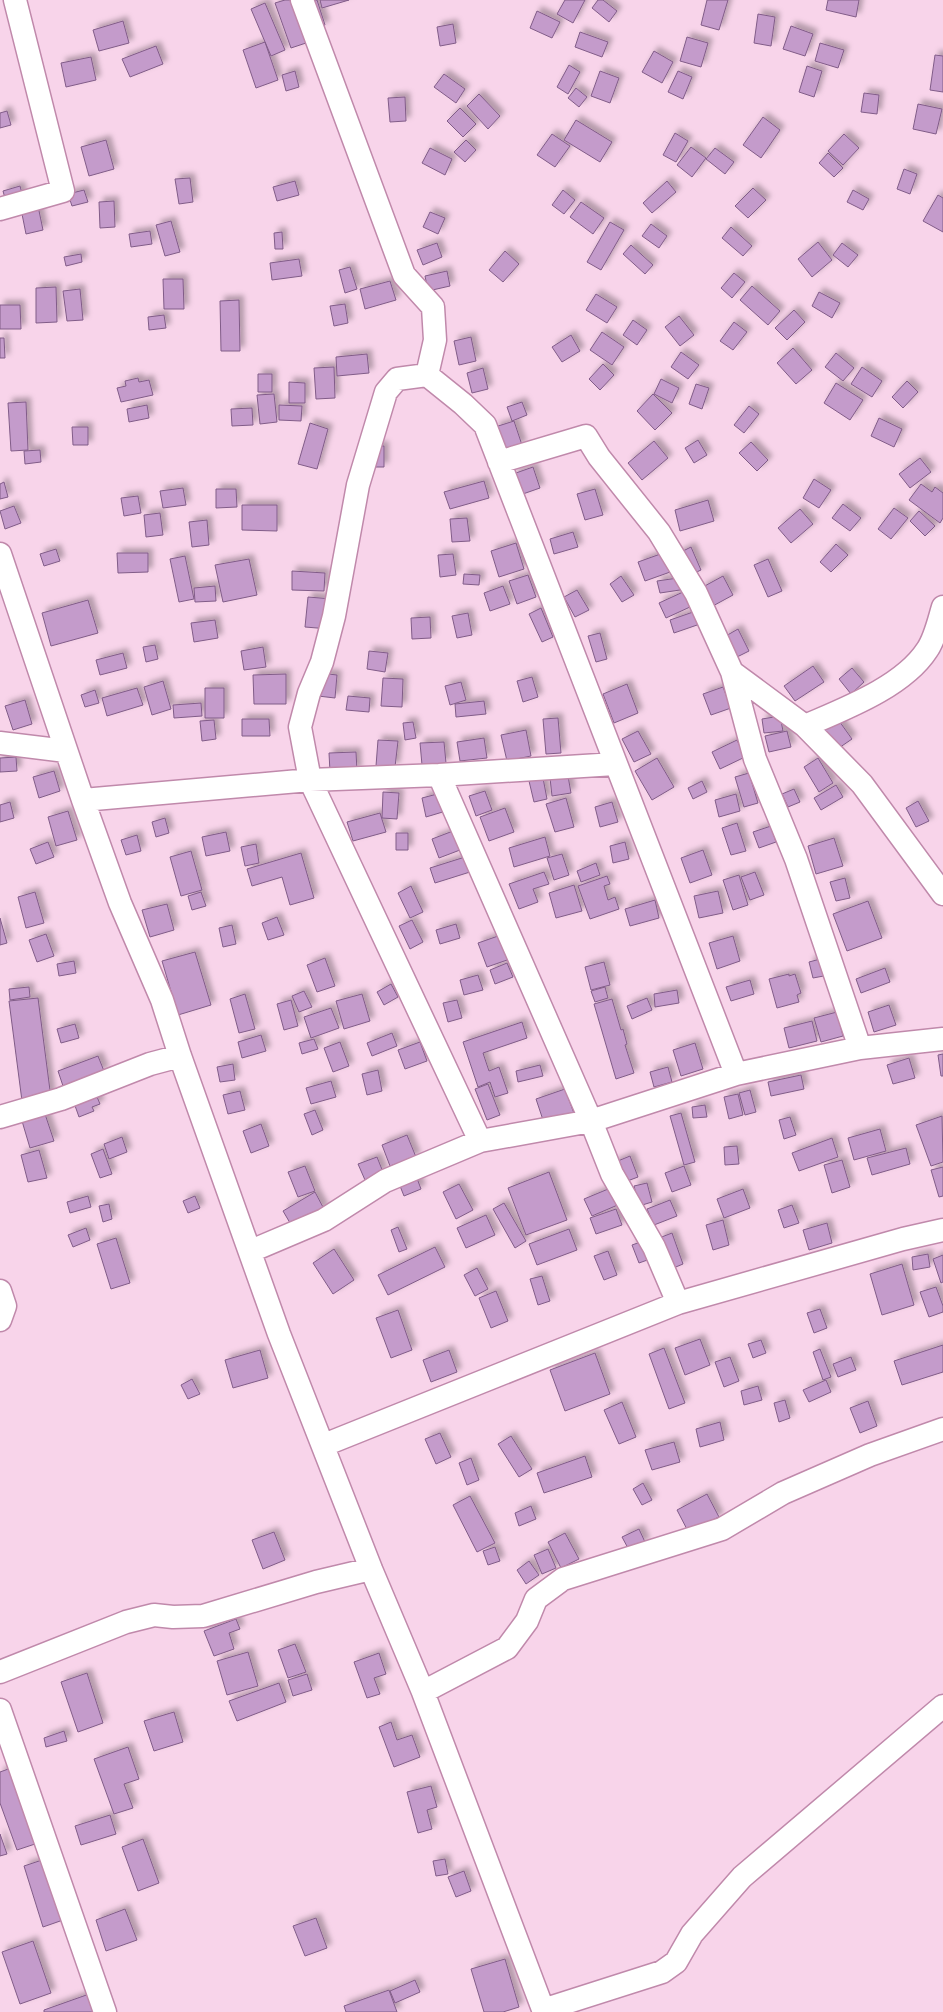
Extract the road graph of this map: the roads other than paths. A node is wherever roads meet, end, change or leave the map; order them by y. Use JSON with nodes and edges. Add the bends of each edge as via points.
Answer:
{"nodes":[{"id":1,"x":15,"y":0,"type":"edge"},
{"id":2,"x":302,"y":0,"type":"edge"},
{"id":3,"x":0,"y":209,"type":"edge"},
{"id":4,"x":427,"y":375,"type":"junction"},
{"id":5,"x":499,"y":462,"type":"junction"},
{"id":6,"x":0,"y":554,"type":"edge"},
{"id":7,"x":943,"y":607,"type":"edge"},
{"id":8,"x":732,"y":672,"type":"junction"},
{"id":9,"x":805,"y":726,"type":"junction"},
{"id":10,"x":0,"y":743,"type":"edge"},
{"id":11,"x":66,"y":751,"type":"junction"},
{"id":12,"x":615,"y":764,"type":"junction"},
{"id":13,"x":439,"y":776,"type":"junction"},
{"id":14,"x":310,"y":780,"type":"junction"},
{"id":15,"x":83,"y":800,"type":"junction"},
{"id":16,"x":943,"y":894,"type":"edge"},
{"id":17,"x":943,"y":1039,"type":"edge"},
{"id":18,"x":860,"y":1048,"type":"junction"},
{"id":19,"x":180,"y":1056,"type":"junction"},
{"id":20,"x":736,"y":1074,"type":"junction"},
{"id":21,"x":0,"y":1117,"type":"edge"},
{"id":22,"x":591,"y":1120,"type":"junction"},
{"id":23,"x":480,"y":1142,"type":"junction"},
{"id":24,"x":943,"y":1230,"type":"edge"},
{"id":25,"x":251,"y":1251,"type":"junction"},
{"id":26,"x":0,"y":1291,"type":"edge"},
{"id":27,"x":678,"y":1304,"type":"junction"},
{"id":28,"x":0,"y":1320,"type":"edge"},
{"id":29,"x":943,"y":1429,"type":"edge"},
{"id":30,"x":324,"y":1445,"type":"junction"},
{"id":31,"x":371,"y":1569,"type":"junction"},
{"id":32,"x":0,"y":1672,"type":"edge"},
{"id":33,"x":423,"y":1692,"type":"junction"},
{"id":34,"x":943,"y":1706,"type":"edge"},
{"id":35,"x":0,"y":1710,"type":"edge"},
{"id":36,"x":544,"y":2011,"type":"edge"},
{"id":37,"x":105,"y":2012,"type":"edge"}],
"edges":[{"from":1,"to":3,"type":"street","via":[[63,191]]},
{"from":2,"to":4,"type":"street","via":[[404,275],[433,307],[435,340]]},
{"from":4,"to":5,"type":"street","via":[[485,425]]},
{"from":4,"to":14,"type":"street","via":[[396,379],[386,392],[358,485],[334,616],[300,728]]},
{"from":5,"to":8,"type":"street","via":[[586,436],[659,532],[696,593]]},
{"from":5,"to":12,"type":"street"},
{"from":6,"to":11,"type":"street"},
{"from":7,"to":9,"type":"street","via":[[928,650],[901,677],[864,701]]},
{"from":8,"to":9,"type":"street"},
{"from":8,"to":18,"type":"street","via":[[755,759],[796,859]]},
{"from":9,"to":16,"type":"street","via":[[862,784]]},
{"from":10,"to":11,"type":"street"},
{"from":11,"to":15,"type":"street"},
{"from":12,"to":13,"type":"street"},
{"from":12,"to":20,"type":"street"},
{"from":13,"to":14,"type":"street"},
{"from":13,"to":22,"type":"street"},
{"from":14,"to":15,"type":"street"},
{"from":14,"to":23,"type":"street"},
{"from":15,"to":19,"type":"street","via":[[120,903],[162,1000]]},
{"from":17,"to":18,"type":"street"},
{"from":18,"to":20,"type":"street"},
{"from":19,"to":21,"type":"street","via":[[150,1064],[61,1099]]},
{"from":19,"to":25,"type":"street"},
{"from":20,"to":22,"type":"street"},
{"from":22,"to":23,"type":"street"},
{"from":22,"to":27,"type":"street","via":[[612,1174],[654,1247]]},
{"from":23,"to":25,"type":"street","via":[[385,1181],[324,1220]]},
{"from":24,"to":27,"type":"street"},
{"from":25,"to":30,"type":"street","via":[[279,1334]]},
{"from":26,"to":28,"type":"street","via":[[4,1306]]},
{"from":27,"to":30,"type":"street"},
{"from":29,"to":33,"type":"street","via":[[870,1455],[783,1493],[722,1529],[563,1579],[536,1599],[527,1621],[508,1648]]},
{"from":30,"to":31,"type":"street"},
{"from":31,"to":32,"type":"street","via":[[203,1616],[173,1618],[154,1615],[126,1622]]},
{"from":31,"to":33,"type":"street"},
{"from":33,"to":36,"type":"street"},
{"from":34,"to":36,"type":"street","via":[[742,1877],[692,1934],[676,1962],[662,1972]]},
{"from":35,"to":37,"type":"street"}]}
